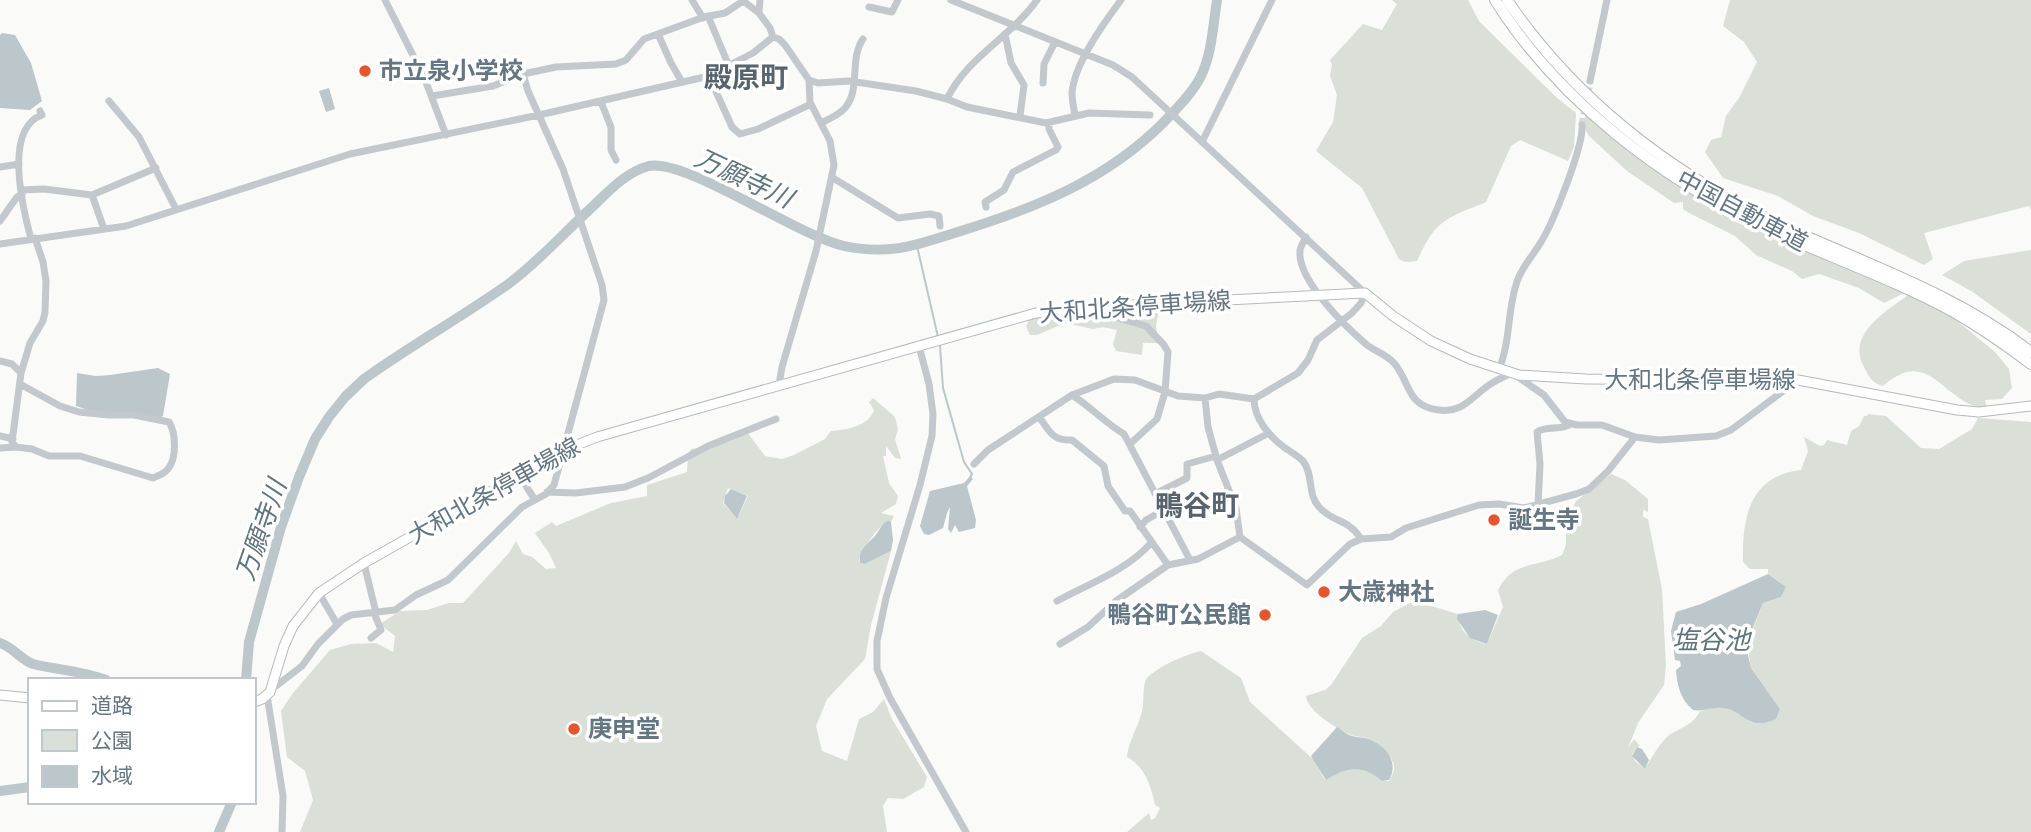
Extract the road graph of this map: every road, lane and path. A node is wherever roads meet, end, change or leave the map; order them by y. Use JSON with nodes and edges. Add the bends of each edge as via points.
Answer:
{"nodes":[{"id":1,"x":385,"y":0,"type":"edge"},
{"id":2,"x":692,"y":0,"type":"edge"},
{"id":3,"x":760,"y":0,"type":"edge"},
{"id":4,"x":898,"y":0,"type":"edge"},
{"id":5,"x":951,"y":0,"type":"edge"},
{"id":6,"x":1037,"y":0,"type":"edge"},
{"id":7,"x":1121,"y":0,"type":"edge"},
{"id":8,"x":1272,"y":0,"type":"edge"},
{"id":9,"x":1495,"y":0,"type":"edge"},
{"id":10,"x":1507,"y":0,"type":"edge"},
{"id":11,"x":1607,"y":0,"type":"edge"},
{"id":12,"x":742,"y":1,"type":"edge"},
{"id":13,"x":869,"y":6,"type":"dead end"},
{"id":14,"x":759,"y":13,"type":"junction"},
{"id":15,"x":705,"y":17,"type":"junction"},
{"id":16,"x":1014,"y":26,"type":"junction"},
{"id":17,"x":658,"y":34,"type":"junction"},
{"id":18,"x":1004,"y":34,"type":"junction"},
{"id":19,"x":773,"y":37,"type":"junction"},
{"id":20,"x":863,"y":39,"type":"dead end"},
{"id":21,"x":1055,"y":42,"type":"junction"},
{"id":22,"x":1087,"y":54,"type":"junction"},
{"id":23,"x":729,"y":66,"type":"junction"},
{"id":24,"x":523,"y":74,"type":"junction"},
{"id":25,"x":709,"y":76,"type":"junction"},
{"id":26,"x":809,"y":80,"type":"junction"},
{"id":27,"x":1590,"y":80,"type":"tunnel mouth"},
{"id":28,"x":853,"y":81,"type":"junction"},
{"id":29,"x":682,"y":82,"type":"junction"},
{"id":30,"x":1043,"y":83,"type":"dead end"},
{"id":31,"x":432,"y":96,"type":"junction"},
{"id":32,"x":947,"y":99,"type":"junction"},
{"id":33,"x":109,"y":102,"type":"dead end"},
{"id":34,"x":601,"y":102,"type":"junction"},
{"id":35,"x":811,"y":104,"type":"junction"},
{"id":36,"x":40,"y":111,"type":"dead end"},
{"id":37,"x":539,"y":115,"type":"junction"},
{"id":38,"x":1150,"y":115,"type":"dead end"},
{"id":39,"x":1020,"y":116,"type":"junction"},
{"id":40,"x":1075,"y":116,"type":"junction"},
{"id":41,"x":821,"y":123,"type":"junction"},
{"id":42,"x":1049,"y":123,"type":"junction"},
{"id":43,"x":1582,"y":125,"type":"tunnel mouth"},
{"id":44,"x":446,"y":135,"type":"junction"},
{"id":45,"x":1202,"y":142,"type":"junction"},
{"id":46,"x":616,"y":160,"type":"dead end"},
{"id":47,"x":19,"y":164,"type":"junction"},
{"id":48,"x":0,"y":167,"type":"edge"},
{"id":49,"x":156,"y":168,"type":"junction"},
{"id":50,"x":833,"y":178,"type":"junction"},
{"id":51,"x":21,"y":192,"type":"junction"},
{"id":52,"x":92,"y":195,"type":"junction"},
{"id":53,"x":986,"y":207,"type":"dead end"},
{"id":54,"x":176,"y":209,"type":"junction"},
{"id":55,"x":0,"y":221,"type":"edge"},
{"id":56,"x":940,"y":226,"type":"dead end"},
{"id":57,"x":104,"y":229,"type":"junction"},
{"id":58,"x":1306,"y":237,"type":"junction"},
{"id":59,"x":33,"y":239,"type":"junction"},
{"id":60,"x":0,"y":244,"type":"edge"},
{"id":61,"x":1365,"y":293,"type":"junction"},
{"id":62,"x":1320,"y":294,"type":"junction"},
{"id":63,"x":1087,"y":307,"type":"junction"},
{"id":64,"x":1341,"y":321,"type":"junction"},
{"id":65,"x":919,"y":346,"type":"junction"},
{"id":66,"x":2031,"y":352,"type":"edge"},
{"id":67,"x":0,"y":361,"type":"edge"},
{"id":68,"x":2031,"y":364,"type":"edge"},
{"id":69,"x":1499,"y":369,"type":"junction"},
{"id":70,"x":21,"y":373,"type":"junction"},
{"id":71,"x":1515,"y":374,"type":"junction"},
{"id":72,"x":1798,"y":380,"type":"junction"},
{"id":73,"x":20,"y":384,"type":"junction"},
{"id":74,"x":779,"y":385,"type":"junction"},
{"id":75,"x":1165,"y":393,"type":"junction"},
{"id":76,"x":1072,"y":396,"type":"junction"},
{"id":77,"x":1205,"y":398,"type":"junction"},
{"id":78,"x":1254,"y":399,"type":"junction"},
{"id":79,"x":2031,"y":406,"type":"edge"},
{"id":80,"x":1039,"y":417,"type":"junction"},
{"id":81,"x":776,"y":419,"type":"dead end"},
{"id":82,"x":1571,"y":424,"type":"junction"},
{"id":83,"x":1269,"y":433,"type":"junction"},
{"id":84,"x":0,"y":436,"type":"edge"},
{"id":85,"x":1635,"y":437,"type":"junction"},
{"id":86,"x":14,"y":443,"type":"junction"},
{"id":87,"x":1130,"y":444,"type":"junction"},
{"id":88,"x":0,"y":448,"type":"edge"},
{"id":89,"x":564,"y":450,"type":"junction"},
{"id":90,"x":1217,"y":458,"type":"junction"},
{"id":91,"x":974,"y":464,"type":"dead end"},
{"id":92,"x":519,"y":475,"type":"junction"},
{"id":93,"x":547,"y":492,"type":"junction"},
{"id":94,"x":1156,"y":494,"type":"junction"},
{"id":95,"x":535,"y":500,"type":"junction"},
{"id":96,"x":1538,"y":504,"type":"junction"},
{"id":97,"x":1164,"y":510,"type":"junction"},
{"id":98,"x":1140,"y":527,"type":"junction"},
{"id":99,"x":1240,"y":537,"type":"junction"},
{"id":100,"x":1361,"y":539,"type":"junction"},
{"id":101,"x":1151,"y":543,"type":"junction"},
{"id":102,"x":1190,"y":560,"type":"junction"},
{"id":103,"x":364,"y":563,"type":"junction"},
{"id":104,"x":1168,"y":565,"type":"junction"},
{"id":105,"x":319,"y":593,"type":"junction"},
{"id":106,"x":1057,"y":601,"type":"dead end"},
{"id":107,"x":375,"y":613,"type":"junction"},
{"id":108,"x":337,"y":624,"type":"junction"},
{"id":109,"x":371,"y":638,"type":"dead end"},
{"id":110,"x":1060,"y":644,"type":"dead end"},
{"id":111,"x":269,"y":691,"type":"junction"},
{"id":112,"x":0,"y":695,"type":"edge"},
{"id":113,"x":28,"y":698,"type":"edge"},
{"id":114,"x":256,"y":701,"type":"edge"},
{"id":115,"x":282,"y":832,"type":"edge"},
{"id":116,"x":966,"y":832,"type":"edge"}],
"edges":[{"from":1,"to":31,"type":"street"},
{"from":2,"to":15,"type":"street"},
{"from":3,"to":14,"type":"street"},
{"from":4,"to":13,"type":"street","via":[[892,12]]},
{"from":5,"to":16,"type":"street"},
{"from":6,"to":16,"type":"street"},
{"from":7,"to":22,"type":"street"},
{"from":8,"to":45,"type":"street"},
{"from":9,"to":68,"type":"highway","name":"中国自動車道","via":[[1571,92],[1663,169],[1732,211],[1953,312]]},
{"from":10,"to":66,"type":"highway","name":"中国自動車道","via":[[1577,84],[1703,184],[1758,214],[1961,305]]},
{"from":11,"to":27,"type":"street"},
{"from":12,"to":14,"type":"street"},
{"from":12,"to":15,"type":"street","via":[[725,13]]},
{"from":14,"to":19,"type":"street"},
{"from":15,"to":17,"type":"street"},
{"from":15,"to":23,"type":"street"},
{"from":16,"to":18,"type":"street"},
{"from":16,"to":21,"type":"street"},
{"from":17,"to":24,"type":"street","via":[[644,39],[626,60],[616,64]]},
{"from":17,"to":29,"type":"street"},
{"from":18,"to":32,"type":"street","via":[[960,75]]},
{"from":18,"to":39,"type":"street","via":[[1011,63],[1024,85]]},
{"from":19,"to":23,"type":"street"},
{"from":19,"to":26,"type":"street","via":[[785,45]]},
{"from":20,"to":28,"type":"street","via":[[856,49]]},
{"from":21,"to":22,"type":"street"},
{"from":21,"to":30,"type":"street","via":[[1044,64]]},
{"from":22,"to":40,"type":"street","via":[[1072,92]]},
{"from":22,"to":45,"type":"street","via":[[1132,77]]},
{"from":23,"to":25,"type":"street"},
{"from":24,"to":31,"type":"street","via":[[493,86]]},
{"from":24,"to":37,"type":"street"},
{"from":25,"to":29,"type":"street"},
{"from":25,"to":35,"type":"street","via":[[740,134]]},
{"from":26,"to":28,"type":"street"},
{"from":26,"to":35,"type":"street"},
{"from":28,"to":32,"type":"street"},
{"from":28,"to":41,"type":"street","via":[[845,108]]},
{"from":29,"to":34,"type":"street"},
{"from":31,"to":44,"type":"street"},
{"from":32,"to":39,"type":"street"},
{"from":33,"to":49,"type":"street","via":[[139,137]]},
{"from":34,"to":37,"type":"street"},
{"from":34,"to":46,"type":"street"},
{"from":35,"to":41,"type":"street"},
{"from":36,"to":47,"type":"street","via":[[42,115],[33,118],[21,142]]},
{"from":37,"to":44,"type":"street"},
{"from":37,"to":89,"type":"street","via":[[564,169],[604,300]]},
{"from":38,"to":40,"type":"street"},
{"from":39,"to":42,"type":"street"},
{"from":40,"to":42,"type":"street"},
{"from":41,"to":50,"type":"street","via":[[830,141]]},
{"from":42,"to":53,"type":"street","via":[[1056,150],[1013,172],[1004,190],[985,202]]},
{"from":43,"to":69,"type":"street","via":[[1544,239],[1517,282]]},
{"from":44,"to":54,"type":"street","via":[[350,153]]},
{"from":45,"to":58,"type":"street"},
{"from":47,"to":48,"type":"street"},
{"from":47,"to":51,"type":"street"},
{"from":49,"to":52,"type":"street"},
{"from":49,"to":54,"type":"street"},
{"from":50,"to":56,"type":"street","via":[[889,215],[930,214],[939,216]]},
{"from":50,"to":74,"type":"street"},
{"from":51,"to":52,"type":"street","via":[[44,189]]},
{"from":51,"to":55,"type":"street"},
{"from":51,"to":59,"type":"street"},
{"from":52,"to":57,"type":"street"},
{"from":54,"to":57,"type":"street"},
{"from":57,"to":59,"type":"street"},
{"from":58,"to":61,"type":"street"},
{"from":58,"to":62,"type":"street","via":[[1300,250],[1301,264]]},
{"from":59,"to":60,"type":"street"},
{"from":59,"to":70,"type":"street","via":[[43,262],[45,312]]},
{"from":61,"to":62,"type":"main road","name":"大和北条停車場線"},
{"from":61,"to":64,"type":"street"},
{"from":61,"to":69,"type":"main road","name":"大和北条停車場線","via":[[1431,341]]},
{"from":62,"to":63,"type":"main road","name":"大和北条停車場線"},
{"from":62,"to":64,"type":"street"},
{"from":63,"to":65,"type":"main road","name":"大和北条停車場線","via":[[1036,313]]},
{"from":63,"to":75,"type":"street","via":[[1091,315],[1146,326],[1164,345],[1169,355]]},
{"from":64,"to":71,"type":"street","via":[[1392,361],[1411,396],[1432,409],[1447,411],[1468,405],[1493,382]]},
{"from":64,"to":78,"type":"street","via":[[1317,340],[1298,373]]},
{"from":65,"to":74,"type":"main road","name":"大和北条停車場線"},
{"from":65,"to":116,"type":"street","via":[[933,414],[932,436],[887,598],[877,641],[877,669]]},
{"from":67,"to":70,"type":"street"},
{"from":69,"to":71,"type":"main road","name":"大和北条停車場線"},
{"from":70,"to":73,"type":"street"},
{"from":71,"to":72,"type":"main road","name":"大和北条停車場線"},
{"from":71,"to":82,"type":"street","via":[[1544,395],[1562,420]]},
{"from":72,"to":79,"type":"main road","name":"大和北条停車場線","via":[[1957,410]]},
{"from":72,"to":85,"type":"street","via":[[1731,430],[1716,436]]},
{"from":73,"to":86,"type":"street"},
{"from":73,"to":86,"type":"street","via":[[79,412],[169,422],[174,446],[172,463],[153,478],[80,456],[49,456]]},
{"from":74,"to":89,"type":"main road","name":"大和北条停車場線"},
{"from":75,"to":76,"type":"street","via":[[1135,380],[1114,379]]},
{"from":75,"to":77,"type":"street"},
{"from":75,"to":87,"type":"street","via":[[1157,419]]},
{"from":76,"to":80,"type":"street"},
{"from":76,"to":87,"type":"street","via":[[1094,409]]},
{"from":77,"to":78,"type":"street","via":[[1219,394]]},
{"from":77,"to":90,"type":"street","via":[[1205,416]]},
{"from":78,"to":83,"type":"street","via":[[1255,411]]},
{"from":80,"to":91,"type":"street"},
{"from":80,"to":98,"type":"street","via":[[1056,438],[1072,440],[1104,466],[1108,486]]},
{"from":81,"to":93,"type":"street","via":[[625,487]]},
{"from":82,"to":85,"type":"street","via":[[1602,425]]},
{"from":82,"to":96,"type":"street","via":[[1537,432]]},
{"from":83,"to":90,"type":"street"},
{"from":83,"to":100,"type":"street","via":[[1304,462],[1312,498],[1320,508],[1352,526]]},
{"from":84,"to":86,"type":"street"},
{"from":85,"to":96,"type":"street","via":[[1589,489]]},
{"from":86,"to":88,"type":"street"},
{"from":87,"to":94,"type":"street"},
{"from":89,"to":92,"type":"main road","name":"大和北条停車場線"},
{"from":89,"to":93,"type":"street","via":[[554,485]]},
{"from":90,"to":94,"type":"street","via":[[1187,464],[1187,478]]},
{"from":90,"to":99,"type":"street","via":[[1236,508]]},
{"from":92,"to":95,"type":"street"},
{"from":92,"to":103,"type":"main road","name":"大和北条停車場線"},
{"from":93,"to":95,"type":"street"},
{"from":94,"to":97,"type":"street"},
{"from":95,"to":107,"type":"street","via":[[522,507],[448,580],[395,610]]},
{"from":96,"to":100,"type":"street","via":[[1524,508],[1479,505],[1391,537]]},
{"from":97,"to":98,"type":"street"},
{"from":97,"to":102,"type":"street"},
{"from":98,"to":101,"type":"street"},
{"from":99,"to":100,"type":"street","via":[[1307,585]]},
{"from":99,"to":102,"type":"street"},
{"from":101,"to":104,"type":"street"},
{"from":101,"to":106,"type":"street","via":[[1132,560]]},
{"from":102,"to":104,"type":"street"},
{"from":103,"to":105,"type":"main road","name":"大和北条停車場線"},
{"from":103,"to":107,"type":"street"},
{"from":104,"to":110,"type":"street"},
{"from":105,"to":108,"type":"street"},
{"from":105,"to":111,"type":"main road","name":"大和北条停車場線","via":[[293,626]]},
{"from":107,"to":108,"type":"street","via":[[351,615]]},
{"from":107,"to":109,"type":"street","via":[[381,630]]},
{"from":108,"to":111,"type":"street","via":[[302,666]]},
{"from":111,"to":114,"type":"main road"},
{"from":111,"to":115,"type":"street","via":[[283,796]]},
{"from":112,"to":113,"type":"main road"}]}
